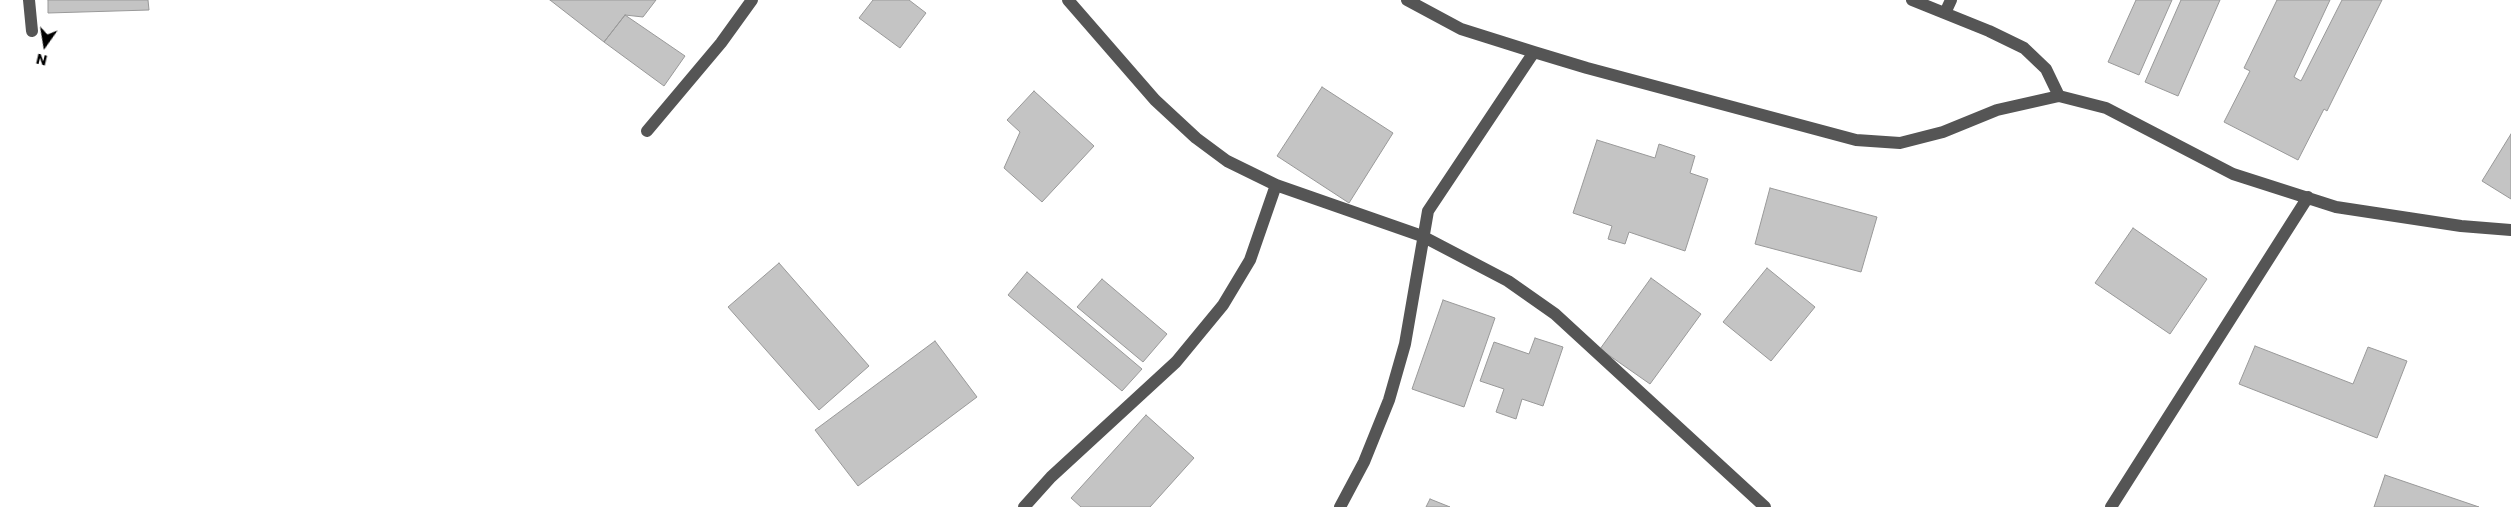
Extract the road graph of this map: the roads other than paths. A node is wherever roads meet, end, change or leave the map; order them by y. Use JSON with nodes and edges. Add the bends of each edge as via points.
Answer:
{"nodes":[{"id":1,"x":29,"y":0,"type":"edge"},
{"id":2,"x":752,"y":0,"type":"edge"},
{"id":3,"x":1068,"y":0,"type":"edge"},
{"id":4,"x":1407,"y":0,"type":"edge"},
{"id":5,"x":1912,"y":0,"type":"edge"},
{"id":6,"x":1951,"y":0,"type":"edge"},
{"id":7,"x":1945,"y":13,"type":"junction"},
{"id":8,"x":32,"y":32,"type":"dead end"},
{"id":9,"x":1534,"y":52,"type":"junction"},
{"id":10,"x":2059,"y":96,"type":"junction"},
{"id":11,"x":647,"y":131,"type":"dead end"},
{"id":12,"x":1276,"y":185,"type":"junction"},
{"id":13,"x":2308,"y":197,"type":"junction"},
{"id":14,"x":2511,"y":230,"type":"edge"},
{"id":15,"x":1422,"y":236,"type":"junction"},
{"id":16,"x":1024,"y":507,"type":"edge"},
{"id":17,"x":1340,"y":507,"type":"edge"},
{"id":18,"x":1765,"y":507,"type":"edge"},
{"id":19,"x":2111,"y":507,"type":"edge"}],
"edges":[{"from":1,"to":8,"type":"street"},
{"from":2,"to":11,"type":"street","via":[[721,43]]},
{"from":3,"to":12,"type":"street","via":[[1155,100],[1196,138],[1227,161]]},
{"from":4,"to":9,"type":"street","via":[[1461,29]]},
{"from":5,"to":7,"type":"street"},
{"from":6,"to":7,"type":"street"},
{"from":7,"to":10,"type":"street","via":[[2024,48],[2046,69]]},
{"from":9,"to":10,"type":"street","via":[[1856,140],[1900,143],[1943,132],[1996,110]]},
{"from":9,"to":15,"type":"street","via":[[1428,212]]},
{"from":10,"to":13,"type":"street","via":[[2106,108],[2232,174]]},
{"from":12,"to":15,"type":"street"},
{"from":12,"to":16,"type":"street","via":[[1250,260],[1223,305],[1176,362],[1051,477]]},
{"from":13,"to":14,"type":"street","via":[[2336,207],[2461,226]]},
{"from":13,"to":19,"type":"street"},
{"from":15,"to":17,"type":"street","via":[[1405,344],[1389,400],[1364,462]]},
{"from":15,"to":18,"type":"street","via":[[1508,281],[1555,314]]}]}
